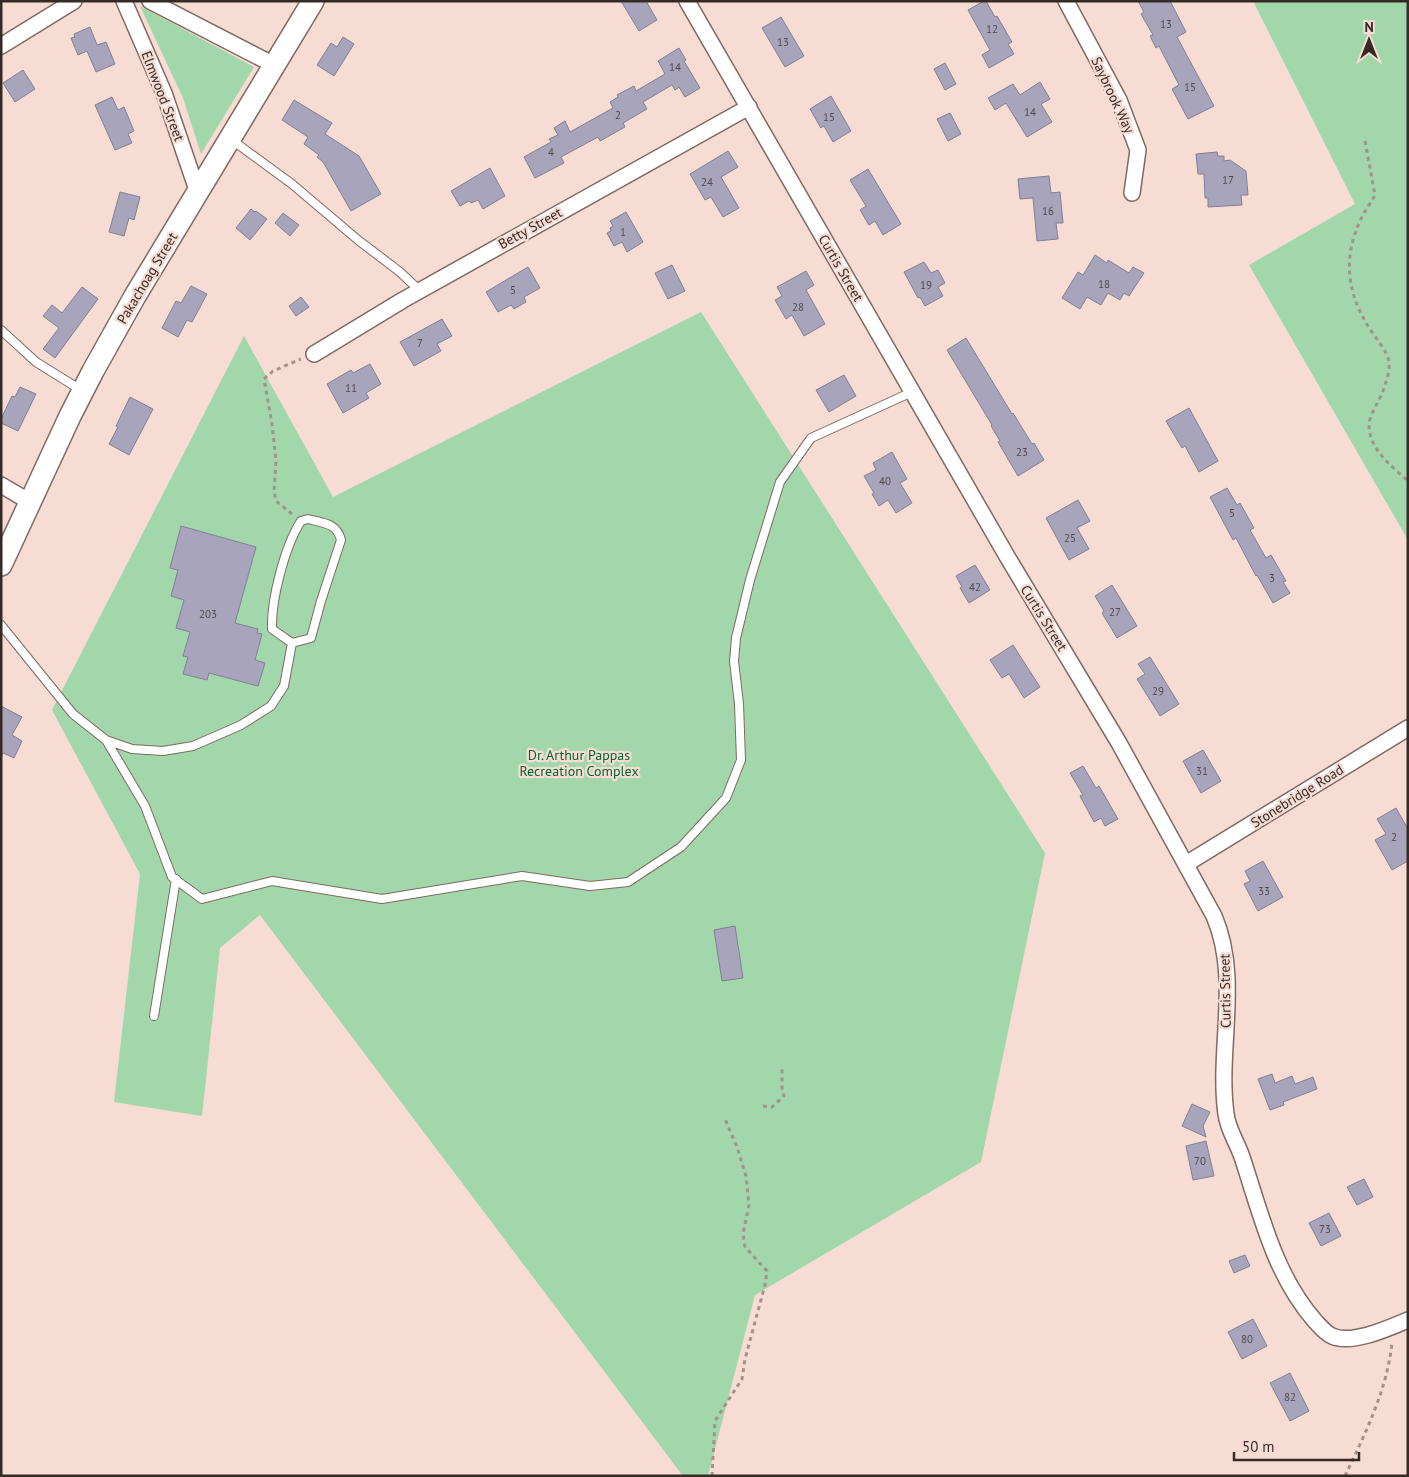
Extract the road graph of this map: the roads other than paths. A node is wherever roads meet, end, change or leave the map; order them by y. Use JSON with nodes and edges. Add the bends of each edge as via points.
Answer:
{"nodes":[{"id":1,"x":74,"y":1,"type":"edge"},
{"id":2,"x":124,"y":1,"type":"edge"},
{"id":3,"x":150,"y":1,"type":"edge"},
{"id":4,"x":313,"y":1,"type":"edge"},
{"id":5,"x":687,"y":1,"type":"edge"},
{"id":6,"x":1066,"y":1,"type":"edge"},
{"id":7,"x":1,"y":46,"type":"edge"},
{"id":8,"x":274,"y":65,"type":"junction"},
{"id":9,"x":749,"y":107,"type":"junction"},
{"id":10,"x":230,"y":139,"type":"junction"},
{"id":11,"x":198,"y":193,"type":"junction"},
{"id":12,"x":1132,"y":193,"type":"dead end"},
{"id":13,"x":420,"y":290,"type":"junction"},
{"id":14,"x":1,"y":330,"type":"edge"},
{"id":15,"x":314,"y":354,"type":"road end"},
{"id":16,"x":82,"y":391,"type":"junction"},
{"id":17,"x":912,"y":392,"type":"junction"},
{"id":18,"x":1,"y":485,"type":"edge"},
{"id":19,"x":30,"y":502,"type":"junction"},
{"id":20,"x":1,"y":565,"type":"edge"},
{"id":21,"x":1,"y":625,"type":"edge"},
{"id":22,"x":292,"y":643,"type":"junction"},
{"id":23,"x":1408,"y":728,"type":"edge"},
{"id":24,"x":106,"y":740,"type":"junction"},
{"id":25,"x":1186,"y":864,"type":"junction"},
{"id":26,"x":176,"y":879,"type":"junction"},
{"id":27,"x":154,"y":1016,"type":"dead end"},
{"id":28,"x":1401,"y":1322,"type":"edge"}],
"edges":[{"from":1,"to":7,"type":"street"},
{"from":2,"to":11,"type":"street","name":"Elmwood Street","via":[[164,93]]},
{"from":3,"to":8,"type":"street"},
{"from":4,"to":8,"type":"street","name":"Pakachoag Street"},
{"from":5,"to":9,"type":"street","name":"Curtis Street"},
{"from":6,"to":12,"type":"street","name":"Saybrook Way","via":[[1119,100],[1138,150]]},
{"from":8,"to":10,"type":"street","name":"Pakachoag Street"},
{"from":9,"to":13,"type":"street","name":"Betty Street"},
{"from":9,"to":17,"type":"street","name":"Curtis Street"},
{"from":10,"to":11,"type":"street","name":"Pakachoag Street"},
{"from":10,"to":13,"type":"lane","via":[[292,184]]},
{"from":11,"to":16,"type":"street","name":"Pakachoag Street"},
{"from":13,"to":15,"type":"street","name":"Betty Street"},
{"from":14,"to":16,"type":"lane","via":[[36,362]]},
{"from":16,"to":19,"type":"street","name":"Pakachoag Street"},
{"from":17,"to":25,"type":"street","name":"Curtis Street","via":[[1119,743]]},
{"from":17,"to":26,"type":"lane","via":[[811,438],[780,482],[736,638],[734,661],[741,760],[726,798],[681,847],[628,882],[590,886],[522,876],[382,899],[272,881],[202,899]]},
{"from":18,"to":19,"type":"street"},
{"from":19,"to":20,"type":"street","name":"Pakachoag Street"},
{"from":21,"to":24,"type":"lane","via":[[73,714]]},
{"from":22,"to":22,"type":"lane","via":[[272,629],[272,612],[295,530],[301,521],[308,519],[332,525],[340,533],[341,540],[311,638]]},
{"from":22,"to":24,"type":"lane","via":[[284,686],[271,706],[241,725],[193,746],[162,751],[132,749]]},
{"from":23,"to":25,"type":"street","name":"Stonebridge Road"},
{"from":24,"to":26,"type":"lane","via":[[145,806],[172,877]]},
{"from":25,"to":28,"type":"street","name":"Curtis Street","via":[[1214,916],[1227,962],[1225,1080],[1228,1125],[1283,1274],[1306,1310],[1332,1336],[1358,1337]]},
{"from":26,"to":27,"type":"lane"}]}
